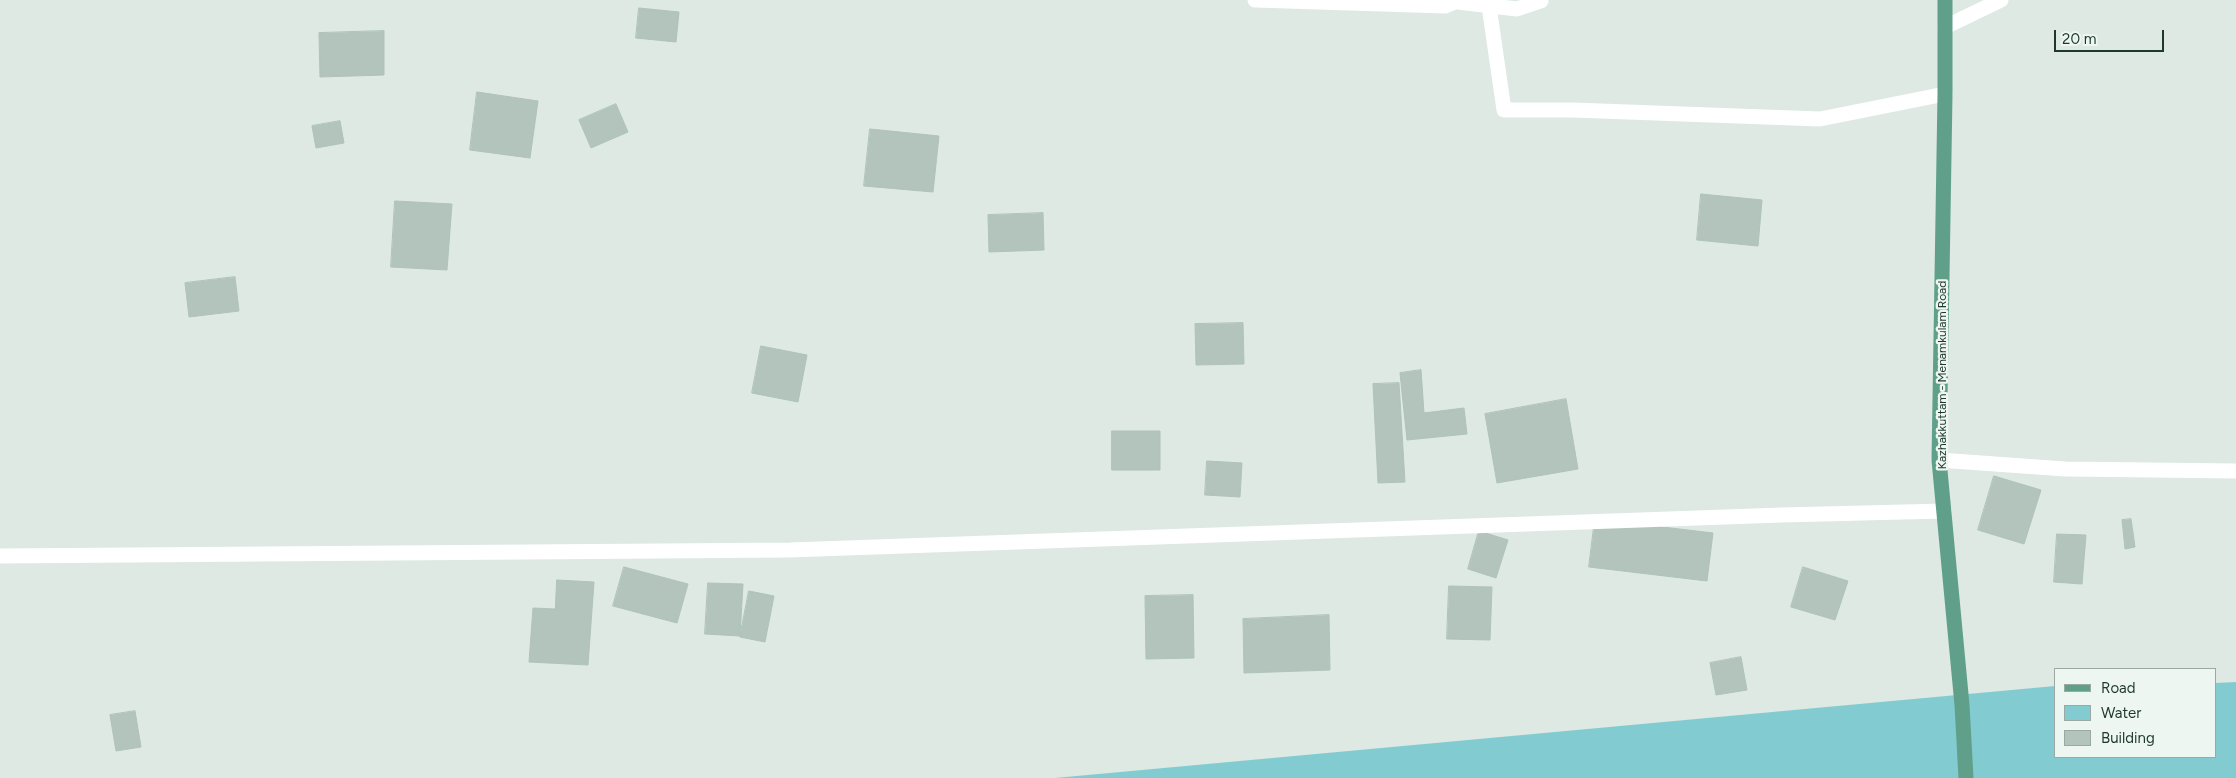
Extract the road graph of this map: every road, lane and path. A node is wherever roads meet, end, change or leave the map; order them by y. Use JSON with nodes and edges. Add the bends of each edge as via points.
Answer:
{"nodes":[{"id":1,"x":1255,"y":0,"type":"edge"},
{"id":2,"x":1945,"y":0,"type":"edge"},
{"id":3,"x":2001,"y":0,"type":"edge"},
{"id":4,"x":1458,"y":1,"type":"edge"},
{"id":5,"x":1541,"y":1,"type":"edge"},
{"id":6,"x":1489,"y":6,"type":"junction"},
{"id":7,"x":1945,"y":27,"type":"junction"},
{"id":8,"x":1945,"y":94,"type":"junction"},
{"id":9,"x":1939,"y":460,"type":"junction"},
{"id":10,"x":2236,"y":471,"type":"edge"},
{"id":11,"x":1944,"y":511,"type":"junction"},
{"id":12,"x":0,"y":556,"type":"edge"},
{"id":13,"x":1966,"y":778,"type":"edge"}],
"edges":[{"from":1,"to":4,"type":"street","via":[[1445,6]]},
{"from":2,"to":7,"type":"main road","name":"Kazhakkuttam - Menamkulam Road"},
{"from":3,"to":7,"type":"street"},
{"from":4,"to":6,"type":"street"},
{"from":5,"to":6,"type":"street","via":[[1517,9]]},
{"from":6,"to":8,"type":"street","via":[[1504,110],[1820,119]]},
{"from":7,"to":8,"type":"main road","name":"Kazhakkuttam - Menamkulam Road"},
{"from":8,"to":9,"type":"main road","name":"Kazhakkuttam - Menamkulam Road"},
{"from":9,"to":10,"type":"street","via":[[2065,469]]},
{"from":9,"to":11,"type":"main road","name":"Kazhakkuttam - Menamkulam Road"},
{"from":11,"to":12,"type":"street","via":[[790,550]]},
{"from":11,"to":13,"type":"main road","name":"Kazhakkuttam - Menamkulam Road"}]}
